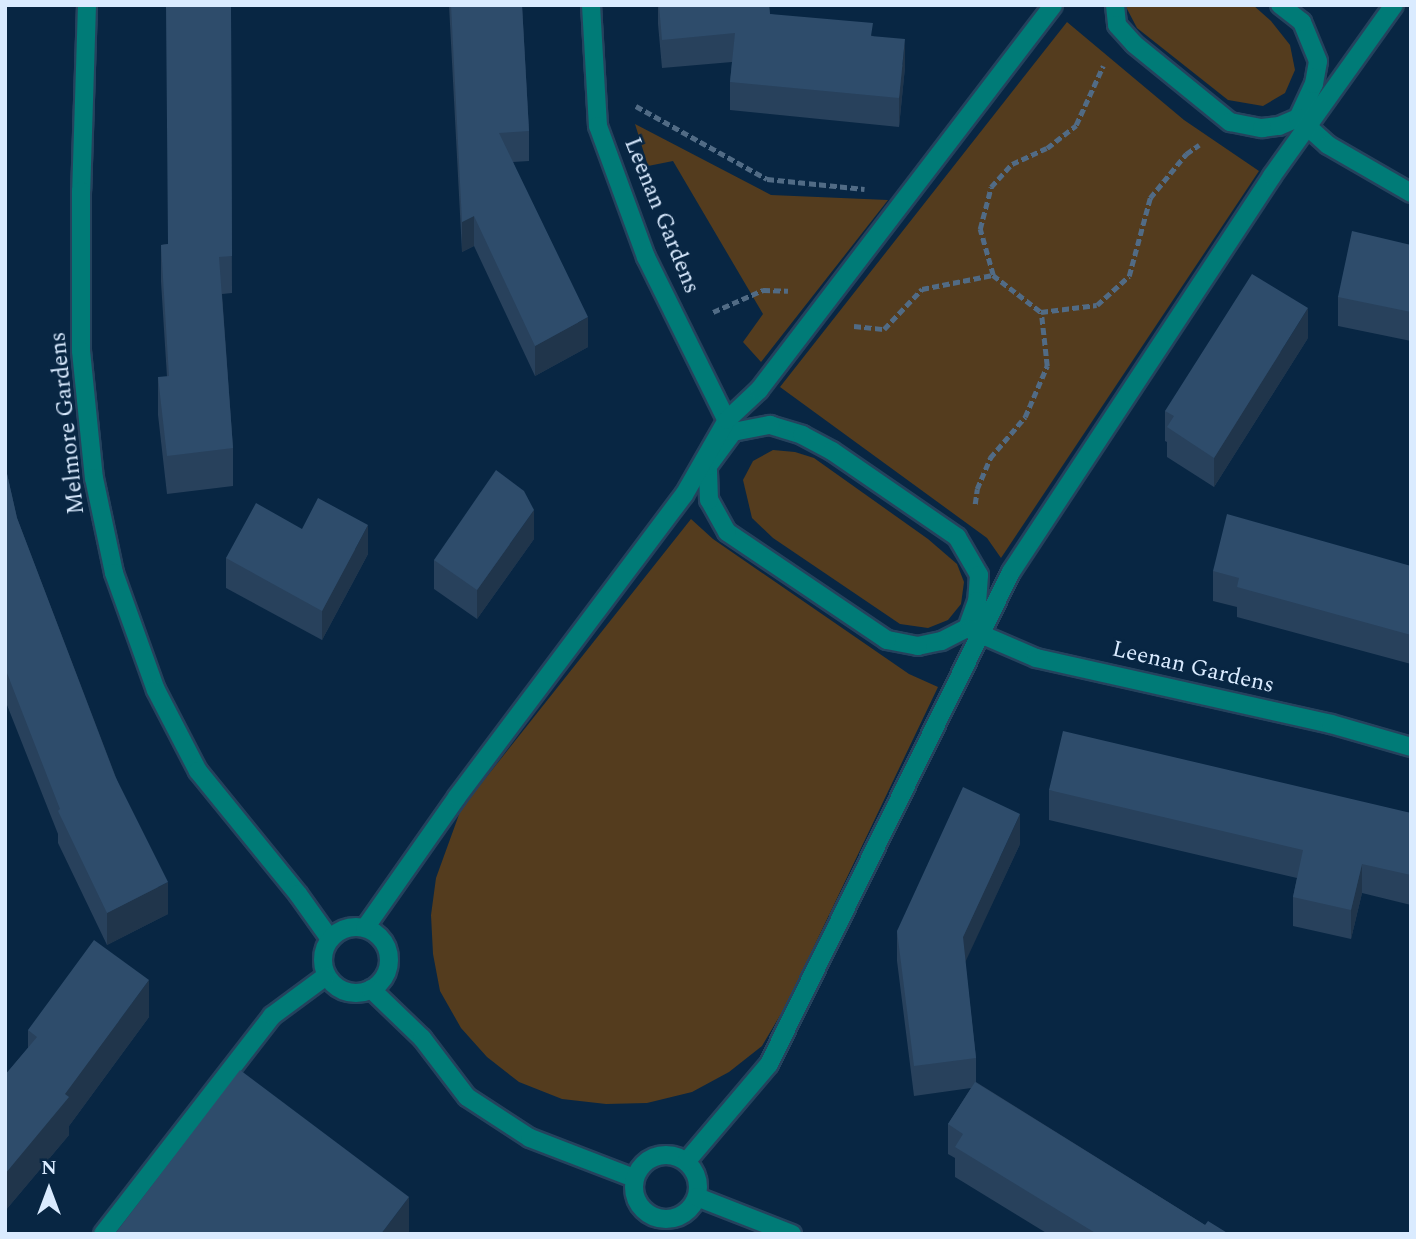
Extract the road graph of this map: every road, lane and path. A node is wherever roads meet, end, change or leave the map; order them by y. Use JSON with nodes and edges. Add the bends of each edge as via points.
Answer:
{"nodes":[{"id":1,"x":87,"y":5,"type":"edge"},
{"id":2,"x":591,"y":5,"type":"edge"},
{"id":3,"x":1053,"y":5,"type":"edge"},
{"id":4,"x":1115,"y":5,"type":"edge"},
{"id":5,"x":1280,"y":5,"type":"edge"},
{"id":6,"x":1394,"y":5,"type":"edge"},
{"id":7,"x":1117,"y":25,"type":"junction"},
{"id":8,"x":596,"y":84,"type":"junction"},
{"id":9,"x":1302,"y":121,"type":"junction"},
{"id":10,"x":1230,"y":122,"type":"junction"},
{"id":11,"x":1411,"y":193,"type":"edge"},
{"id":12,"x":909,"y":194,"type":"junction"},
{"id":13,"x":992,"y":275,"type":"junction"},
{"id":14,"x":1041,"y":312,"type":"junction"},
{"id":15,"x":817,"y":313,"type":"junction"},
{"id":16,"x":681,"y":326,"type":"junction"},
{"id":17,"x":730,"y":426,"type":"junction"},
{"id":18,"x":968,"y":552,"type":"junction"},
{"id":19,"x":973,"y":631,"type":"junction"},
{"id":20,"x":1411,"y":747,"type":"edge"},
{"id":21,"x":365,"y":928,"type":"junction"},
{"id":22,"x":330,"y":939,"type":"junction"},
{"id":23,"x":326,"y":976,"type":"junction"},
{"id":24,"x":371,"y":989,"type":"junction"},
{"id":25,"x":686,"y":1162,"type":"junction"},
{"id":26,"x":634,"y":1178,"type":"junction"},
{"id":27,"x":697,"y":1197,"type":"junction"},
{"id":28,"x":103,"y":1234,"type":"edge"},
{"id":29,"x":792,"y":1234,"type":"edge"}],
"edges":[{"from":1,"to":22,"type":"street","name":"Melmore Gardens","via":[[81,351],[94,478],[114,573],[156,690],[198,771]]},
{"from":2,"to":8,"type":"street","name":"Leenan Gardens"},
{"from":3,"to":12,"type":"street"},
{"from":4,"to":7,"type":"street"},
{"from":5,"to":9,"type":"street","via":[[1302,22],[1318,61]]},
{"from":6,"to":9,"type":"street"},
{"from":7,"to":10,"type":"street"},
{"from":7,"to":13,"type":"path","via":[[1099,79],[1076,125],[1047,148],[1012,164],[991,187],[980,229]]},
{"from":8,"to":12,"type":"path","via":[[767,179]]},
{"from":8,"to":16,"type":"street","name":"Leenan Gardens","via":[[598,126],[646,257]]},
{"from":9,"to":10,"type":"street","via":[[1262,128]]},
{"from":9,"to":11,"type":"street","via":[[1328,145]]},
{"from":9,"to":19,"type":"street"},
{"from":10,"to":14,"type":"path","via":[[1186,155],[1150,198],[1129,276],[1097,305]]},
{"from":12,"to":15,"type":"street"},
{"from":13,"to":14,"type":"path"},
{"from":13,"to":15,"type":"path","via":[[922,289],[884,329],[829,323]]},
{"from":14,"to":18,"type":"path","via":[[1047,366],[1025,417],[985,468],[977,489]]},
{"from":15,"to":16,"type":"path","via":[[792,291],[763,290]]},
{"from":15,"to":17,"type":"street"},
{"from":16,"to":17,"type":"street","name":"Leenan Gardens"},
{"from":17,"to":18,"type":"street","via":[[770,425],[812,440],[957,537]]},
{"from":17,"to":19,"type":"street","via":[[708,466],[709,500],[727,532],[887,640],[918,646]]},
{"from":17,"to":21,"type":"street"},
{"from":18,"to":19,"type":"street","via":[[979,575]]},
{"from":19,"to":20,"type":"street","name":"Leenan Gardens","via":[[1036,658],[1331,724]]},
{"from":19,"to":25,"type":"street","via":[[769,1064]]},
{"from":21,"to":22,"type":"street","via":[[340,931]]},
{"from":21,"to":24,"type":"street","via":[[385,945],[388,957],[381,981]]},
{"from":22,"to":23,"type":"street","via":[[323,963]]},
{"from":23,"to":24,"type":"street","via":[[346,992]]},
{"from":23,"to":28,"type":"street","via":[[272,1016]]},
{"from":24,"to":26,"type":"street","via":[[422,1038],[467,1097],[530,1138]]},
{"from":25,"to":26,"type":"street","via":[[675,1156],[650,1158]]},
{"from":25,"to":27,"type":"street","via":[[695,1172]]},
{"from":26,"to":27,"type":"street","via":[[637,1202],[656,1219],[681,1216]]},
{"from":27,"to":29,"type":"street"}]}
